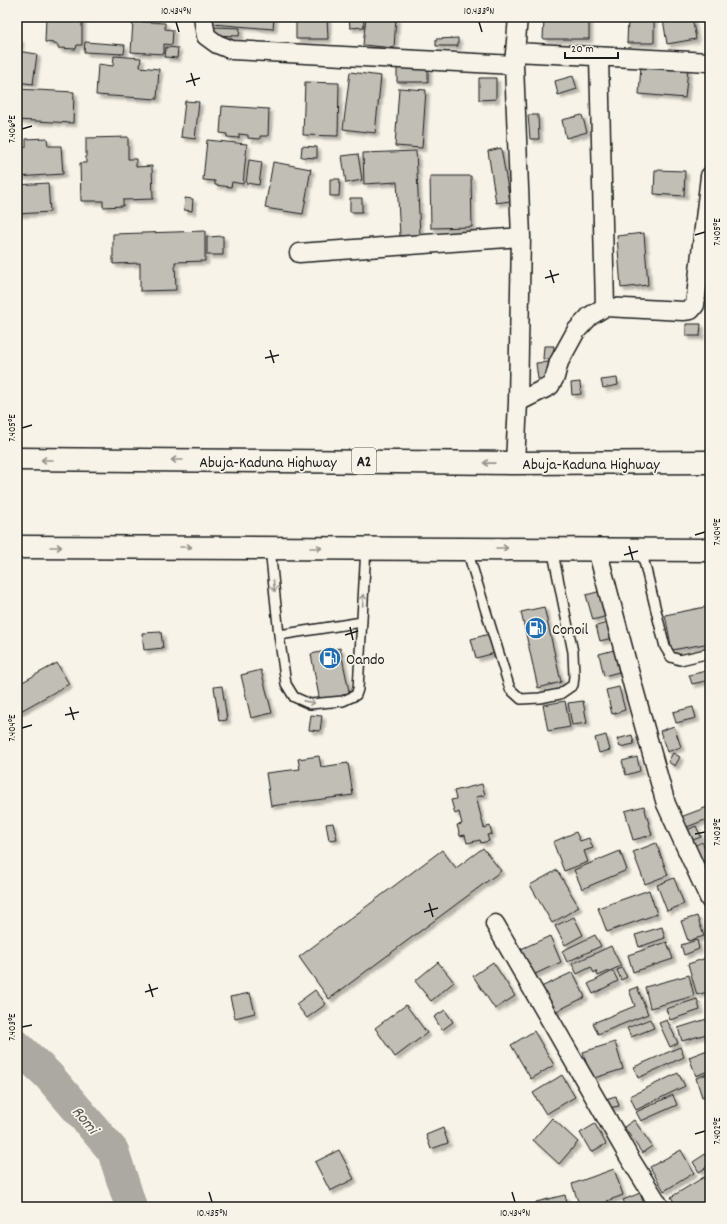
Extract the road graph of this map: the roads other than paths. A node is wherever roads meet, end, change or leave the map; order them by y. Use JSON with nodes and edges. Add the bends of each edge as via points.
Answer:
{"nodes":[{"id":1,"x":203,"y":17,"type":"edge"},
{"id":2,"x":518,"y":17,"type":"edge"},
{"id":3,"x":599,"y":57,"type":"junction"},
{"id":4,"x":515,"y":59,"type":"junction"},
{"id":5,"x":710,"y":62,"type":"edge"},
{"id":6,"x":710,"y":176,"type":"edge"},
{"id":7,"x":520,"y":237,"type":"junction"},
{"id":8,"x":299,"y":253,"type":"dead end"},
{"id":9,"x":605,"y":307,"type":"junction"},
{"id":10,"x":518,"y":402,"type":"junction"},
{"id":11,"x":17,"y":460,"type":"edge"},
{"id":12,"x":710,"y":462,"type":"edge"},
{"id":13,"x":515,"y":463,"type":"junction"},
{"id":14,"x":17,"y":547,"type":"edge"},
{"id":15,"x":270,"y":548,"type":"junction"},
{"id":16,"x":366,"y":548,"type":"junction"},
{"id":17,"x":466,"y":548,"type":"junction"},
{"id":18,"x":552,"y":548,"type":"junction"},
{"id":19,"x":597,"y":549,"type":"junction"},
{"id":20,"x":641,"y":549,"type":"junction"},
{"id":21,"x":710,"y":550,"type":"edge"},
{"id":22,"x":362,"y":622,"type":"junction"},
{"id":23,"x":279,"y":635,"type":"junction"},
{"id":24,"x":710,"y":653,"type":"edge"},
{"id":25,"x":710,"y":900,"type":"edge"},
{"id":26,"x":495,"y":924,"type":"dead end"},
{"id":27,"x":660,"y":1207,"type":"edge"}],
"edges":[{"from":1,"to":4,"type":"street","via":[[206,36],[232,50]]},
{"from":2,"to":4,"type":"street"},
{"from":3,"to":4,"type":"street"},
{"from":3,"to":5,"type":"street"},
{"from":3,"to":9,"type":"street"},
{"from":4,"to":7,"type":"street"},
{"from":6,"to":9,"type":"street","via":[[695,304],[691,310]]},
{"from":7,"to":8,"type":"street"},
{"from":7,"to":10,"type":"street"},
{"from":9,"to":10,"type":"street","via":[[590,316],[576,331],[561,357],[550,386]]},
{"from":10,"to":13,"type":"street"},
{"from":13,"to":11,"type":"highway","name":"Abuja-Kaduna Highway","number":"A2","one_way":true},
{"from":12,"to":13,"type":"highway","name":"Abuja-Kaduna Highway","number":"A2"},
{"from":14,"to":15,"type":"highway","one_way":true},
{"from":15,"to":16,"type":"highway","one_way":true},
{"from":15,"to":23,"type":"lane","one_way":true},
{"from":16,"to":17,"type":"highway"},
{"from":22,"to":16,"type":"lane","one_way":true},
{"from":17,"to":18,"type":"highway","one_way":true},
{"from":17,"to":18,"type":"lane","via":[[510,689],[521,699],[560,694],[573,685],[573,652]]},
{"from":18,"to":19,"type":"highway"},
{"from":19,"to":20,"type":"highway"},
{"from":19,"to":25,"type":"street","via":[[666,804]]},
{"from":20,"to":21,"type":"highway"},
{"from":20,"to":24,"type":"lane","via":[[665,647],[671,657],[680,660]]},
{"from":22,"to":23,"type":"lane"},
{"from":23,"to":22,"type":"lane","one_way":true,"via":[[286,684],[294,697],[310,704],[343,701],[356,695],[358,689]]},
{"from":26,"to":27,"type":"street"}]}
